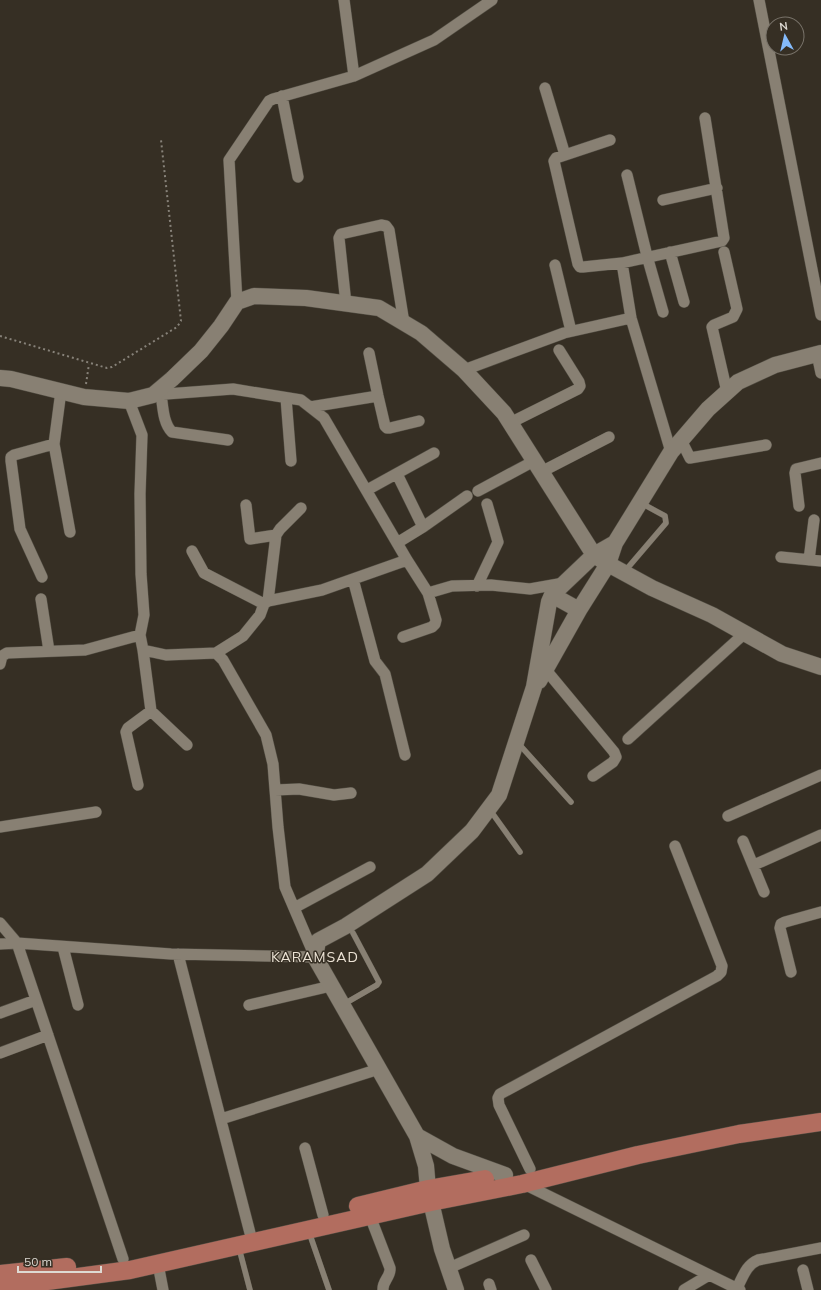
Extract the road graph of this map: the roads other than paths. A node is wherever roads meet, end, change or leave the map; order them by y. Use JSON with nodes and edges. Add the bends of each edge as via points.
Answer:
{"nodes":[{"id":1,"x":344,"y":0,"type":"edge"},
{"id":2,"x":492,"y":0,"type":"edge"},
{"id":3,"x":759,"y":0,"type":"edge"},
{"id":4,"x":354,"y":73,"type":"junction"},
{"id":5,"x":545,"y":88,"type":"dead end"},
{"id":6,"x":282,"y":96,"type":"junction"},
{"id":7,"x":705,"y":118,"type":"dead end"},
{"id":8,"x":610,"y":140,"type":"dead end"},
{"id":9,"x":565,"y":155,"type":"junction"},
{"id":10,"x":627,"y":175,"type":"dead end"},
{"id":11,"x":298,"y":177,"type":"dead end"},
{"id":12,"x":717,"y":188,"type":"junction"},
{"id":13,"x":662,"y":200,"type":"dead end"},
{"id":14,"x":670,"y":252,"type":"junction"},
{"id":15,"x":724,"y":252,"type":"dead end"},
{"id":16,"x":647,"y":256,"type":"junction"},
{"id":17,"x":622,"y":263,"type":"junction"},
{"id":18,"x":555,"y":264,"type":"dead end"},
{"id":19,"x":237,"y":302,"type":"junction"},
{"id":20,"x":684,"y":302,"type":"dead end"},
{"id":21,"x":346,"y":304,"type":"junction"},
{"id":22,"x":663,"y":312,"type":"dead end"},
{"id":23,"x":821,"y":315,"type":"edge"},
{"id":24,"x":631,"y":318,"type":"junction"},
{"id":25,"x":404,"y":323,"type":"junction"},
{"id":26,"x":571,"y":331,"type":"junction"},
{"id":27,"x":559,"y":350,"type":"dead end"},
{"id":28,"x":369,"y":353,"type":"dead end"},
{"id":29,"x":819,"y":353,"type":"edge"},
{"id":30,"x":464,"y":370,"type":"junction"},
{"id":31,"x":821,"y":373,"type":"edge"},
{"id":32,"x":0,"y":378,"type":"edge"},
{"id":33,"x":61,"y":391,"type":"junction"},
{"id":34,"x":726,"y":392,"type":"junction"},
{"id":35,"x":157,"y":394,"type":"junction"},
{"id":36,"x":378,"y":396,"type":"junction"},
{"id":37,"x":286,"y":398,"type":"junction"},
{"id":38,"x":129,"y":401,"type":"junction"},
{"id":39,"x":310,"y":407,"type":"junction"},
{"id":40,"x":418,"y":421,"type":"dead end"},
{"id":41,"x":510,"y":423,"type":"junction"},
{"id":42,"x":609,"y":437,"type":"dead end"},
{"id":43,"x":228,"y":440,"type":"dead end"},
{"id":44,"x":54,"y":444,"type":"junction"},
{"id":45,"x":766,"y":445,"type":"dead end"},
{"id":46,"x":676,"y":446,"type":"junction"},
{"id":47,"x":434,"y":453,"type":"dead end"},
{"id":48,"x":291,"y":461,"type":"dead end"},
{"id":49,"x":821,"y":463,"type":"edge"},
{"id":50,"x":538,"y":466,"type":"junction"},
{"id":51,"x":397,"y":474,"type":"junction"},
{"id":52,"x":367,"y":490,"type":"junction"},
{"id":53,"x":478,"y":491,"type":"dead end"},
{"id":54,"x":466,"y":496,"type":"dead end"},
{"id":55,"x":641,"y":502,"type":"junction"},
{"id":56,"x":487,"y":504,"type":"dead end"},
{"id":57,"x":246,"y":506,"type":"dead end"},
{"id":58,"x":799,"y":506,"type":"dead end"},
{"id":59,"x":301,"y":508,"type":"dead end"},
{"id":60,"x":814,"y":520,"type":"dead end"},
{"id":61,"x":423,"y":528,"type":"junction"},
{"id":62,"x":70,"y":532,"type":"dead end"},
{"id":63,"x":276,"y":535,"type":"junction"},
{"id":64,"x":397,"y":542,"type":"junction"},
{"id":65,"x":615,"y":543,"type":"junction"},
{"id":66,"x":192,"y":551,"type":"dead end"},
{"id":67,"x":594,"y":555,"type":"junction"},
{"id":68,"x":781,"y":557,"type":"dead end"},
{"id":69,"x":407,"y":560,"type":"junction"},
{"id":70,"x":809,"y":560,"type":"junction"},
{"id":71,"x":821,"y":561,"type":"edge"},
{"id":72,"x":608,"y":564,"type":"junction"},
{"id":73,"x":624,"y":572,"type":"junction"},
{"id":74,"x":42,"y":577,"type":"dead end"},
{"id":75,"x":352,"y":579,"type":"junction"},
{"id":76,"x":565,"y":583,"type":"junction"},
{"id":77,"x":476,"y":586,"type":"junction"},
{"id":78,"x":428,"y":593,"type":"junction"},
{"id":79,"x":552,"y":595,"type":"junction"},
{"id":80,"x":41,"y":599,"type":"dead end"},
{"id":81,"x":266,"y":602,"type":"junction"},
{"id":82,"x":579,"y":610,"type":"junction"},
{"id":83,"x":547,"y":616,"type":"junction"},
{"id":84,"x":570,"y":626,"type":"junction"},
{"id":85,"x":745,"y":633,"type":"junction"},
{"id":86,"x":140,"y":635,"type":"junction"},
{"id":87,"x":403,"y":637,"type":"dead end"},
{"id":88,"x":142,"y":650,"type":"junction"},
{"id":89,"x":49,"y":651,"type":"junction"},
{"id":90,"x":216,"y":653,"type":"junction"},
{"id":91,"x":1,"y":659,"type":"edge"},
{"id":92,"x":821,"y":667,"type":"edge"},
{"id":93,"x":546,"y":670,"type":"junction"},
{"id":94,"x":534,"y":687,"type":"junction"},
{"id":95,"x":151,"y":711,"type":"junction"},
{"id":96,"x":628,"y":739,"type":"dead end"},
{"id":97,"x":516,"y":741,"type":"junction"},
{"id":98,"x":187,"y":745,"type":"dead end"},
{"id":99,"x":405,"y":755,"type":"dead end"},
{"id":100,"x":821,"y":775,"type":"edge"},
{"id":101,"x":593,"y":776,"type":"dead end"},
{"id":102,"x":138,"y":785,"type":"dead end"},
{"id":103,"x":275,"y":790,"type":"junction"},
{"id":104,"x":351,"y":793,"type":"dead end"},
{"id":105,"x":571,"y":802,"type":"dead end"},
{"id":106,"x":489,"y":809,"type":"junction"},
{"id":107,"x":96,"y":812,"type":"dead end"},
{"id":108,"x":728,"y":816,"type":"dead end"},
{"id":109,"x":0,"y":827,"type":"edge"},
{"id":110,"x":821,"y":835,"type":"edge"},
{"id":111,"x":742,"y":841,"type":"dead end"},
{"id":112,"x":675,"y":846,"type":"dead end"},
{"id":113,"x":520,"y":852,"type":"dead end"},
{"id":114,"x":754,"y":865,"type":"junction"},
{"id":115,"x":370,"y":867,"type":"dead end"},
{"id":116,"x":764,"y":892,"type":"dead end"},
{"id":117,"x":294,"y":908,"type":"junction"},
{"id":118,"x":821,"y":912,"type":"edge"},
{"id":119,"x":0,"y":923,"type":"edge"},
{"id":120,"x":353,"y":933,"type":"dead end"},
{"id":121,"x":17,"y":943,"type":"junction"},
{"id":122,"x":0,"y":944,"type":"edge"},
{"id":123,"x":63,"y":947,"type":"junction"},
{"id":124,"x":178,"y":954,"type":"junction"},
{"id":125,"x":315,"y":957,"type":"junction"},
{"id":126,"x":791,"y":972,"type":"dead end"},
{"id":127,"x":331,"y":986,"type":"junction"},
{"id":128,"x":36,"y":1000,"type":"junction"},
{"id":129,"x":249,"y":1004,"type":"dead end"},
{"id":130,"x":78,"y":1005,"type":"dead end"},
{"id":131,"x":342,"y":1005,"type":"junction"},
{"id":132,"x":0,"y":1013,"type":"edge"},
{"id":133,"x":48,"y":1035,"type":"junction"},
{"id":134,"x":0,"y":1053,"type":"edge"},
{"id":135,"x":379,"y":1069,"type":"junction"},
{"id":136,"x":821,"y":1110,"type":"edge"},
{"id":137,"x":221,"y":1119,"type":"junction"},
{"id":138,"x":821,"y":1122,"type":"edge"},
{"id":139,"x":417,"y":1136,"type":"junction"},
{"id":140,"x":305,"y":1148,"type":"dead end"},
{"id":141,"x":505,"y":1175,"type":"junction"},
{"id":142,"x":526,"y":1177,"type":"junction"},
{"id":143,"x":430,"y":1196,"type":"junction"},
{"id":144,"x":323,"y":1215,"type":"junction"},
{"id":145,"x":370,"y":1216,"type":"junction"},
{"id":146,"x":308,"y":1230,"type":"junction"},
{"id":147,"x":524,"y":1235,"type":"dead end"},
{"id":148,"x":244,"y":1240,"type":"junction"},
{"id":149,"x":821,"y":1248,"type":"edge"},
{"id":150,"x":123,"y":1260,"type":"junction"},
{"id":151,"x":531,"y":1260,"type":"dead end"},
{"id":152,"x":158,"y":1264,"type":"junction"},
{"id":153,"x":449,"y":1268,"type":"junction"},
{"id":154,"x":803,"y":1270,"type":"dead end"},
{"id":155,"x":0,"y":1274,"type":"edge"},
{"id":156,"x":709,"y":1275,"type":"junction"},
{"id":157,"x":0,"y":1286,"type":"edge"},
{"id":158,"x":739,"y":1289,"type":"edge"},
{"id":159,"x":163,"y":1290,"type":"edge"},
{"id":160,"x":250,"y":1290,"type":"edge"},
{"id":161,"x":329,"y":1290,"type":"edge"},
{"id":162,"x":383,"y":1290,"type":"edge"},
{"id":163,"x":456,"y":1290,"type":"edge"},
{"id":164,"x":546,"y":1290,"type":"edge"},
{"id":165,"x":684,"y":1290,"type":"edge"},
{"id":166,"x":808,"y":1290,"type":"edge"}],
"edges":[{"from":1,"to":4,"type":"street"},
{"from":2,"to":4,"type":"street","via":[[434,40]]},
{"from":3,"to":23,"type":"street"},
{"from":4,"to":6,"type":"street"},
{"from":5,"to":9,"type":"street"},
{"from":6,"to":11,"type":"street"},
{"from":6,"to":19,"type":"street","via":[[269,101],[229,160]]},
{"from":7,"to":12,"type":"street"},
{"from":8,"to":9,"type":"street"},
{"from":9,"to":17,"type":"street","via":[[554,161],[578,264],[583,267]]},
{"from":10,"to":16,"type":"street"},
{"from":12,"to":13,"type":"street"},
{"from":12,"to":14,"type":"street","via":[[724,238],[722,241]]},
{"from":14,"to":16,"type":"street"},
{"from":14,"to":20,"type":"street"},
{"from":15,"to":34,"type":"street","via":[[737,310],[733,317],[712,327]]},
{"from":16,"to":17,"type":"street"},
{"from":16,"to":22,"type":"street"},
{"from":17,"to":24,"type":"street"},
{"from":18,"to":26,"type":"street"},
{"from":19,"to":21,"type":"street","via":[[254,296],[306,298]]},
{"from":19,"to":35,"type":"street","via":[[200,351]]},
{"from":21,"to":25,"type":"street","via":[[379,308]]},
{"from":21,"to":25,"type":"street","via":[[341,234],[386,226],[389,230]]},
{"from":24,"to":26,"type":"street"},
{"from":24,"to":46,"type":"street"},
{"from":25,"to":30,"type":"street","via":[[421,333]]},
{"from":26,"to":30,"type":"street"},
{"from":27,"to":41,"type":"street","via":[[579,382],[578,389]]},
{"from":28,"to":36,"type":"street"},
{"from":29,"to":31,"type":"street"},
{"from":29,"to":34,"type":"street","via":[[774,365],[738,382]]},
{"from":30,"to":41,"type":"street","via":[[504,413]]},
{"from":32,"to":33,"type":"street"},
{"from":33,"to":38,"type":"street","via":[[84,397]]},
{"from":33,"to":44,"type":"street"},
{"from":34,"to":46,"type":"street"},
{"from":35,"to":37,"type":"street","via":[[233,389]]},
{"from":35,"to":38,"type":"street"},
{"from":35,"to":43,"type":"street","via":[[172,432]]},
{"from":36,"to":39,"type":"street"},
{"from":36,"to":40,"type":"street","via":[[387,428]]},
{"from":37,"to":39,"type":"street","via":[[301,400]]},
{"from":37,"to":48,"type":"street"},
{"from":38,"to":86,"type":"street","via":[[142,435],[140,502],[144,615]]},
{"from":39,"to":52,"type":"street","via":[[324,418]]},
{"from":41,"to":50,"type":"street"},
{"from":42,"to":50,"type":"street"},
{"from":44,"to":62,"type":"street"},
{"from":44,"to":74,"type":"street","via":[[11,457],[20,529]]},
{"from":45,"to":46,"type":"street","via":[[690,458]]},
{"from":46,"to":55,"type":"street"},
{"from":47,"to":51,"type":"street"},
{"from":49,"to":58,"type":"street","via":[[796,469]]},
{"from":50,"to":53,"type":"street"},
{"from":50,"to":67,"type":"street"},
{"from":51,"to":52,"type":"street"},
{"from":51,"to":61,"type":"street"},
{"from":52,"to":64,"type":"street"},
{"from":54,"to":61,"type":"street"},
{"from":55,"to":65,"type":"street"},
{"from":55,"to":73,"type":"lane","via":[[665,516],[666,523]]},
{"from":56,"to":77,"type":"street","via":[[498,542]]},
{"from":57,"to":63,"type":"street","via":[[250,539]]},
{"from":59,"to":63,"type":"street"},
{"from":60,"to":70,"type":"street"},
{"from":61,"to":64,"type":"street"},
{"from":63,"to":81,"type":"street"},
{"from":64,"to":69,"type":"street"},
{"from":65,"to":67,"type":"street"},
{"from":65,"to":72,"type":"street"},
{"from":66,"to":81,"type":"street","via":[[204,574]]},
{"from":67,"to":72,"type":"street"},
{"from":67,"to":76,"type":"street"},
{"from":68,"to":70,"type":"street"},
{"from":69,"to":75,"type":"street"},
{"from":69,"to":78,"type":"street"},
{"from":70,"to":71,"type":"street"},
{"from":72,"to":73,"type":"street"},
{"from":72,"to":82,"type":"street"},
{"from":73,"to":85,"type":"street"},
{"from":75,"to":81,"type":"street","via":[[322,590]]},
{"from":75,"to":99,"type":"street","via":[[375,660],[385,674]]},
{"from":76,"to":77,"type":"street","via":[[530,589]]},
{"from":76,"to":79,"type":"street"},
{"from":77,"to":78,"type":"street","via":[[452,586]]},
{"from":78,"to":87,"type":"street","via":[[435,624]]},
{"from":79,"to":82,"type":"street"},
{"from":79,"to":83,"type":"street"},
{"from":80,"to":89,"type":"street"},
{"from":81,"to":90,"type":"street","via":[[260,615],[243,636]]},
{"from":82,"to":84,"type":"street"},
{"from":83,"to":84,"type":"street"},
{"from":83,"to":94,"type":"street"},
{"from":84,"to":93,"type":"street"},
{"from":85,"to":92,"type":"street","via":[[782,654]]},
{"from":85,"to":96,"type":"street"},
{"from":86,"to":88,"type":"street"},
{"from":86,"to":89,"type":"street","via":[[85,650]]},
{"from":88,"to":90,"type":"street","via":[[166,655]]},
{"from":88,"to":95,"type":"street"},
{"from":89,"to":91,"type":"street","via":[[7,654]]},
{"from":90,"to":103,"type":"street","via":[[223,660],[266,735],[273,764]]},
{"from":93,"to":94,"type":"street"},
{"from":93,"to":101,"type":"street","via":[[614,752],[616,757],[613,762]]},
{"from":94,"to":97,"type":"street"},
{"from":95,"to":98,"type":"street"},
{"from":95,"to":102,"type":"street","via":[[126,732]]},
{"from":97,"to":105,"type":"lane"},
{"from":97,"to":106,"type":"street","via":[[499,795]]},
{"from":100,"to":108,"type":"street"},
{"from":103,"to":104,"type":"street","via":[[299,789],[334,796]]},
{"from":103,"to":117,"type":"street","via":[[285,886]]},
{"from":106,"to":113,"type":"lane"},
{"from":106,"to":125,"type":"street","via":[[472,831],[427,874],[318,941]]},
{"from":107,"to":109,"type":"street"},
{"from":110,"to":114,"type":"street"},
{"from":111,"to":114,"type":"street"},
{"from":112,"to":142,"type":"street","via":[[722,966],[721,972],[500,1094],[498,1105]]},
{"from":114,"to":116,"type":"street"},
{"from":115,"to":117,"type":"street"},
{"from":117,"to":125,"type":"street"},
{"from":118,"to":126,"type":"street","via":[[781,924]]},
{"from":119,"to":121,"type":"street"},
{"from":120,"to":131,"type":"lane","via":[[379,982]]},
{"from":121,"to":122,"type":"street"},
{"from":121,"to":123,"type":"street"},
{"from":121,"to":128,"type":"street"},
{"from":123,"to":124,"type":"street"},
{"from":123,"to":130,"type":"street"},
{"from":124,"to":125,"type":"street"},
{"from":124,"to":137,"type":"street"},
{"from":125,"to":127,"type":"street"},
{"from":127,"to":129,"type":"street"},
{"from":127,"to":131,"type":"street"},
{"from":128,"to":132,"type":"street"},
{"from":128,"to":133,"type":"street"},
{"from":131,"to":135,"type":"street"},
{"from":133,"to":134,"type":"street"},
{"from":133,"to":150,"type":"street"},
{"from":135,"to":137,"type":"street"},
{"from":135,"to":139,"type":"street"},
{"from":136,"to":142,"type":"main road","via":[[758,1119]]},
{"from":137,"to":148,"type":"street"},
{"from":138,"to":142,"type":"main road","via":[[725,1137]]},
{"from":139,"to":141,"type":"street","via":[[453,1156]]},
{"from":139,"to":143,"type":"street","via":[[426,1166]]},
{"from":140,"to":144,"type":"street"},
{"from":141,"to":142,"type":"main road"},
{"from":141,"to":143,"type":"main road"},
{"from":142,"to":143,"type":"main road"},
{"from":142,"to":156,"type":"street"},
{"from":143,"to":144,"type":"main road"},
{"from":143,"to":145,"type":"main road"},
{"from":143,"to":153,"type":"street"},
{"from":144,"to":148,"type":"main road"},
{"from":145,"to":146,"type":"main road"},
{"from":145,"to":162,"type":"street","via":[[390,1268],[389,1275],[382,1285]]},
{"from":146,"to":148,"type":"main road"},
{"from":146,"to":161,"type":"lane"},
{"from":147,"to":153,"type":"street"},
{"from":148,"to":150,"type":"main road"},
{"from":148,"to":152,"type":"main road"},
{"from":148,"to":160,"type":"lane"},
{"from":149,"to":158,"type":"street","via":[[752,1262]]},
{"from":150,"to":155,"type":"main road"},
{"from":151,"to":164,"type":"street"},
{"from":152,"to":157,"type":"main road","via":[[124,1272],[18,1286]]},
{"from":152,"to":159,"type":"street"},
{"from":153,"to":163,"type":"street"},
{"from":154,"to":166,"type":"street"},
{"from":156,"to":158,"type":"street"},
{"from":156,"to":165,"type":"street"}]}
